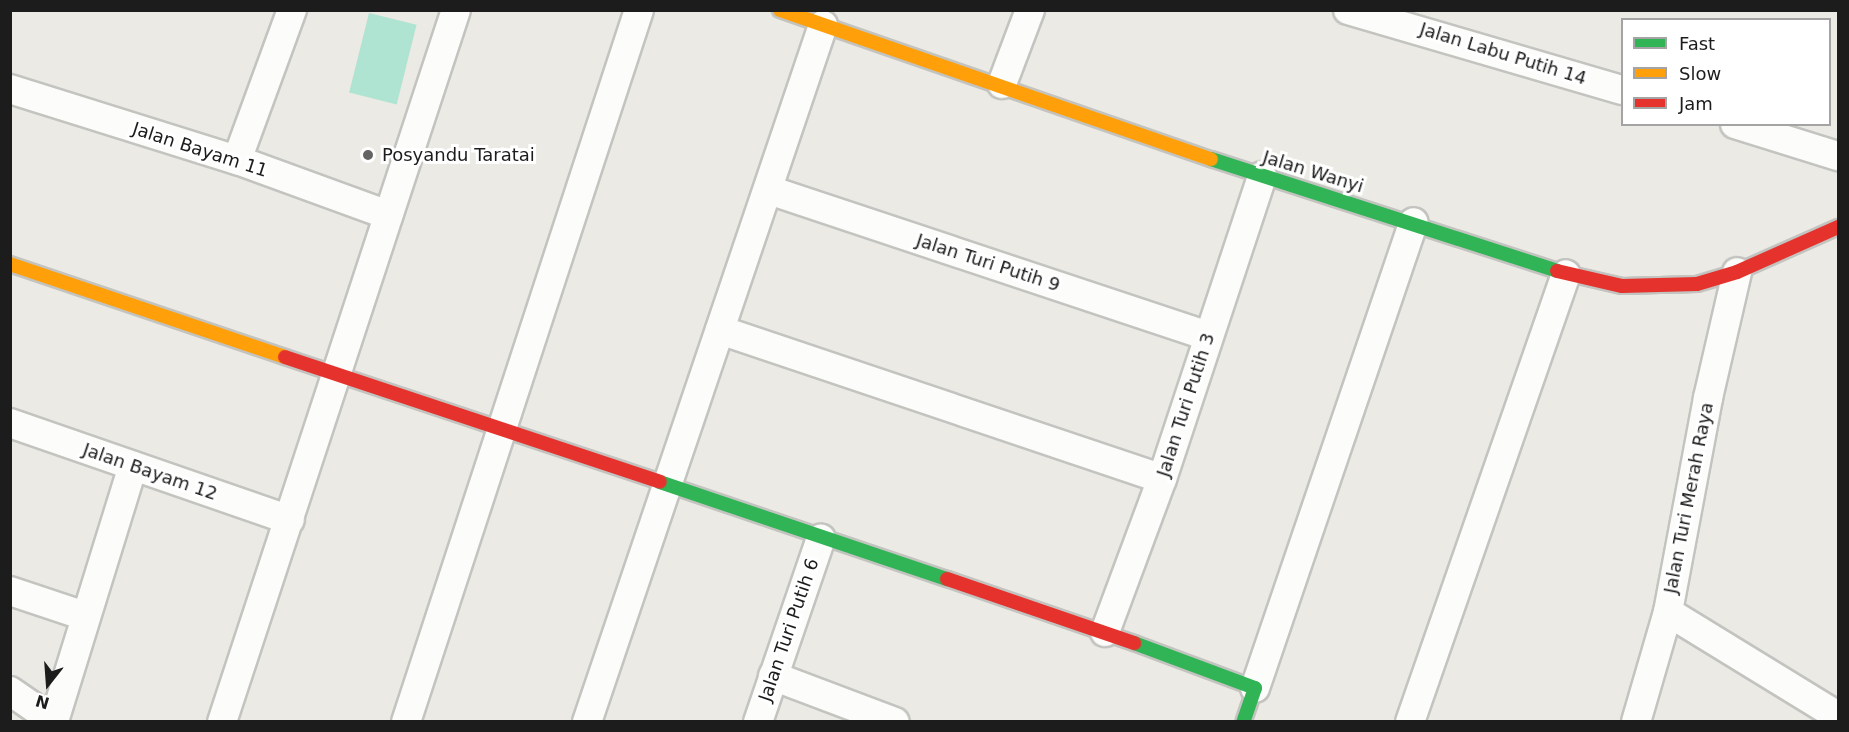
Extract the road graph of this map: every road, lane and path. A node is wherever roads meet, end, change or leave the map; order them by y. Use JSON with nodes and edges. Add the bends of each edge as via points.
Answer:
{"nodes":[{"id":1,"x":456,"y":10,"type":"edge"},
{"id":2,"x":639,"y":10,"type":"edge"},
{"id":3,"x":780,"y":10,"type":"edge"},
{"id":4,"x":1030,"y":10,"type":"edge"},
{"id":5,"x":1348,"y":10,"type":"edge"},
{"id":6,"x":286,"y":12,"type":"edge"},
{"id":7,"x":1414,"y":19,"type":"edge"},
{"id":8,"x":823,"y":25,"type":"junction"},
{"id":9,"x":1002,"y":84,"type":"junction"},
{"id":10,"x":10,"y":89,"type":"edge"},
{"id":11,"x":1621,"y":89,"type":"edge"},
{"id":12,"x":1742,"y":126,"type":"edge"},
{"id":13,"x":1839,"y":156,"type":"edge"},
{"id":14,"x":237,"y":160,"type":"junction"},
{"id":15,"x":1262,"y":176,"type":"junction"},
{"id":16,"x":769,"y":189,"type":"junction"},
{"id":17,"x":388,"y":215,"type":"junction"},
{"id":18,"x":1414,"y":222,"type":"junction"},
{"id":19,"x":1839,"y":227,"type":"edge"},
{"id":20,"x":10,"y":264,"type":"edge"},
{"id":21,"x":1737,"y":272,"type":"junction"},
{"id":22,"x":1566,"y":274,"type":"junction"},
{"id":23,"x":720,"y":330,"type":"junction"},
{"id":24,"x":1208,"y":336,"type":"junction"},
{"id":25,"x":336,"y":376,"type":"junction"},
{"id":26,"x":10,"y":423,"type":"edge"},
{"id":27,"x":501,"y":431,"type":"junction"},
{"id":28,"x":133,"y":466,"type":"junction"},
{"id":29,"x":1162,"y":479,"type":"junction"},
{"id":30,"x":666,"y":486,"type":"junction"},
{"id":31,"x":290,"y":520,"type":"junction"},
{"id":32,"x":821,"y":538,"type":"junction"},
{"id":33,"x":10,"y":591,"type":"edge"},
{"id":34,"x":1668,"y":612,"type":"junction"},
{"id":35,"x":86,"y":616,"type":"junction"},
{"id":36,"x":1105,"y":632,"type":"junction"},
{"id":37,"x":773,"y":676,"type":"junction"},
{"id":38,"x":1255,"y":688,"type":"junction"},
{"id":39,"x":10,"y":691,"type":"edge"},
{"id":40,"x":1839,"y":716,"type":"edge"},
{"id":41,"x":55,"y":721,"type":"edge"},
{"id":42,"x":222,"y":722,"type":"edge"},
{"id":43,"x":406,"y":722,"type":"edge"},
{"id":44,"x":587,"y":722,"type":"edge"},
{"id":45,"x":758,"y":722,"type":"edge"},
{"id":46,"x":895,"y":722,"type":"edge"},
{"id":47,"x":1243,"y":722,"type":"edge"},
{"id":48,"x":1410,"y":722,"type":"edge"},
{"id":49,"x":1636,"y":722,"type":"edge"}],
"edges":[{"from":1,"to":17,"type":"street"},
{"from":2,"to":27,"type":"street"},
{"from":3,"to":8,"type":"street","name":"Jalan Wanyi"},
{"from":4,"to":9,"type":"street"},
{"from":5,"to":7,"type":"street","name":"Jalan Labu Putih 14"},
{"from":6,"to":14,"type":"street"},
{"from":7,"to":11,"type":"street","name":"Jalan Labu Putih 14"},
{"from":8,"to":9,"type":"street","name":"Jalan Wanyi"},
{"from":8,"to":16,"type":"street"},
{"from":9,"to":15,"type":"street","name":"Jalan Wanyi"},
{"from":10,"to":14,"type":"street","name":"Jalan Bayam 11"},
{"from":12,"to":13,"type":"street"},
{"from":14,"to":17,"type":"street","name":"Jalan Bayam 11"},
{"from":15,"to":18,"type":"street","name":"Jalan Wanyi"},
{"from":15,"to":24,"type":"street","name":"Jalan Turi Putih 3"},
{"from":16,"to":23,"type":"street"},
{"from":16,"to":24,"type":"street","name":"Jalan Turi Putih 9"},
{"from":17,"to":25,"type":"street"},
{"from":18,"to":22,"type":"street","name":"Jalan Wanyi"},
{"from":18,"to":38,"type":"street"},
{"from":19,"to":21,"type":"street","name":"Jalan Wanyi"},
{"from":20,"to":25,"type":"street"},
{"from":21,"to":22,"type":"street","name":"Jalan Wanyi","via":[[1697,284],[1665,287],[1622,286]]},
{"from":21,"to":34,"type":"street","name":"Jalan Turi Merah Raya","via":[[1708,398]]},
{"from":22,"to":48,"type":"street"},
{"from":23,"to":29,"type":"street"},
{"from":23,"to":30,"type":"street"},
{"from":24,"to":29,"type":"street","name":"Jalan Turi Putih 3"},
{"from":25,"to":27,"type":"street"},
{"from":25,"to":31,"type":"street"},
{"from":26,"to":28,"type":"street","name":"Jalan Bayam 12"},
{"from":27,"to":30,"type":"street"},
{"from":27,"to":43,"type":"street"},
{"from":28,"to":31,"type":"street","name":"Jalan Bayam 12"},
{"from":28,"to":35,"type":"street"},
{"from":29,"to":36,"type":"street","name":"Jalan Turi Putih 3"},
{"from":30,"to":32,"type":"street"},
{"from":30,"to":44,"type":"street"},
{"from":31,"to":42,"type":"street"},
{"from":32,"to":36,"type":"street"},
{"from":32,"to":37,"type":"street","name":"Jalan Turi Putih 6"},
{"from":33,"to":35,"type":"street"},
{"from":34,"to":40,"type":"street"},
{"from":34,"to":49,"type":"street","name":"Jalan Turi Merah Raya"},
{"from":35,"to":41,"type":"street"},
{"from":36,"to":38,"type":"street"},
{"from":37,"to":45,"type":"street","name":"Jalan Turi Putih 6"},
{"from":37,"to":46,"type":"street"},
{"from":38,"to":47,"type":"street"},
{"from":39,"to":41,"type":"street"}]}
